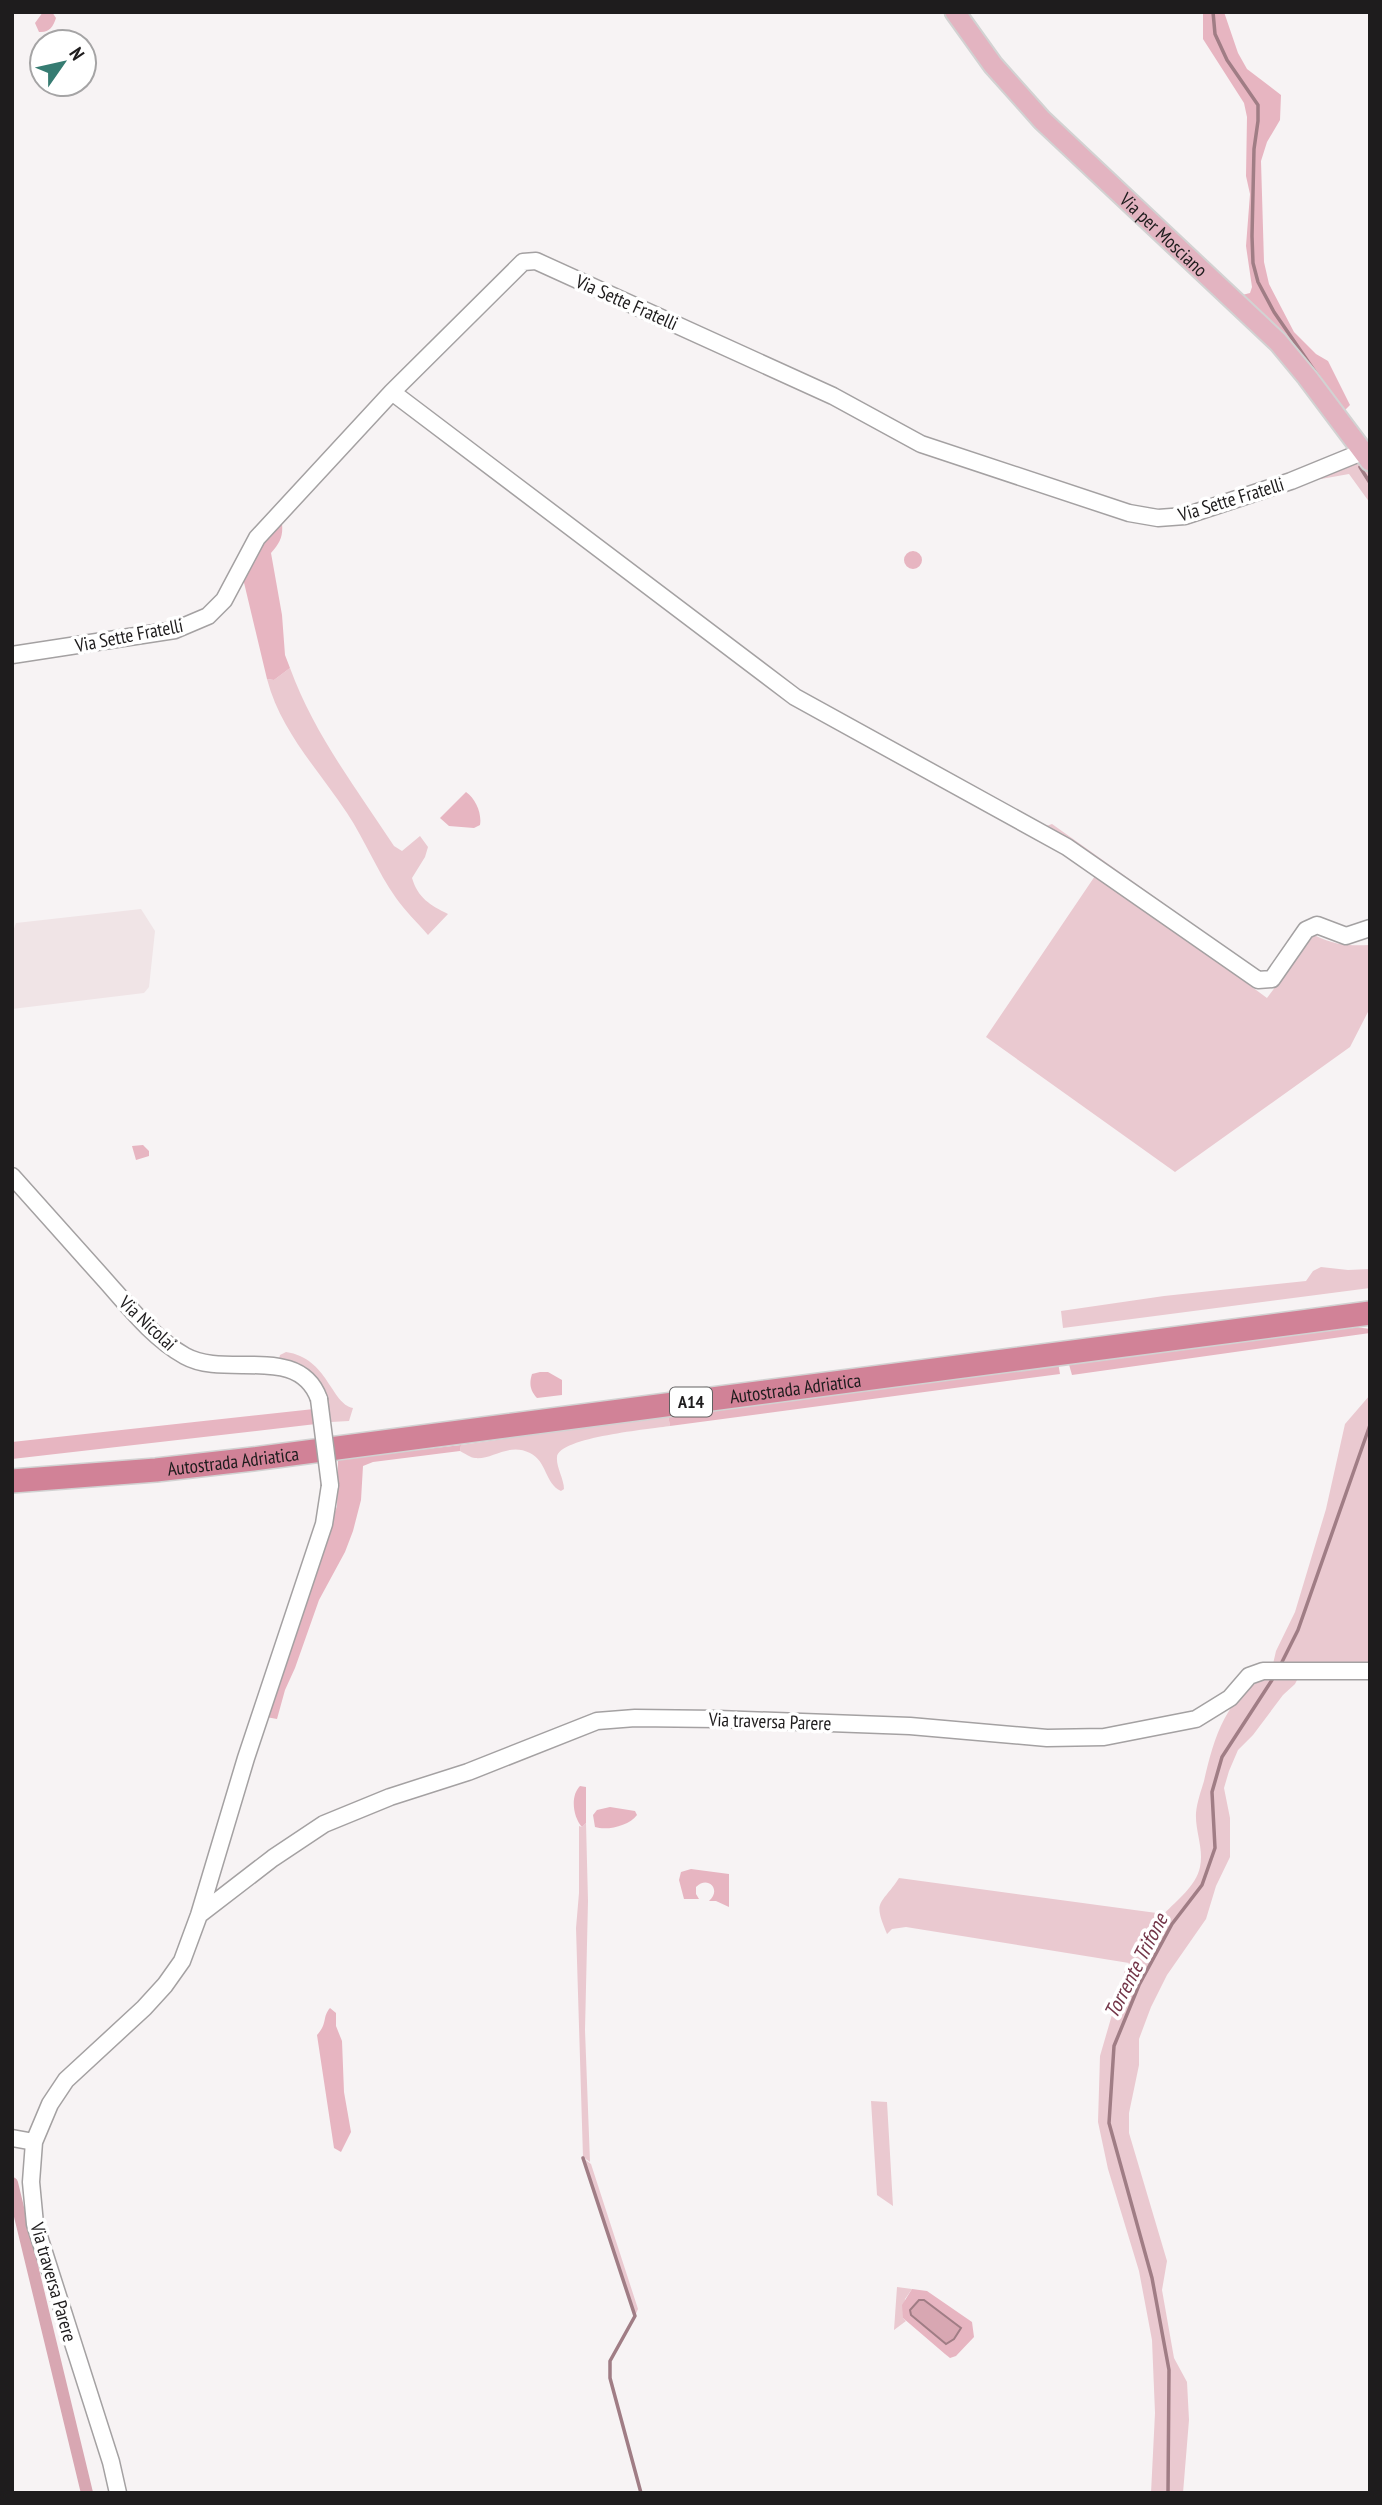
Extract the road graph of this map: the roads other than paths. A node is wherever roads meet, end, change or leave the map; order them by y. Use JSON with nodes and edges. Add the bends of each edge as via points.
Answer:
{"nodes":[{"id":1,"x":955,"y":12,"type":"edge"},
{"id":2,"x":392,"y":392,"type":"junction"},
{"id":3,"x":1366,"y":456,"type":"edge"},
{"id":4,"x":12,"y":655,"type":"edge"},
{"id":5,"x":1370,"y":929,"type":"edge"},
{"id":6,"x":12,"y":1176,"type":"edge"},
{"id":7,"x":1370,"y":1298,"type":"edge"},
{"id":8,"x":1370,"y":1313,"type":"edge"},
{"id":9,"x":319,"y":1399,"type":"joint"},
{"id":10,"x":12,"y":1467,"type":"edge"},
{"id":11,"x":12,"y":1482,"type":"edge"},
{"id":12,"x":1370,"y":1671,"type":"edge"},
{"id":13,"x":199,"y":1914,"type":"junction"},
{"id":14,"x":12,"y":2138,"type":"edge"},
{"id":15,"x":34,"y":2142,"type":"junction"},
{"id":16,"x":118,"y":2493,"type":"edge"}],
"edges":[{"from":1,"to":3,"type":"main road","name":"Via per Mosciano","via":[[993,65],[1042,120],[1278,342]]},
{"from":2,"to":3,"type":"street","name":"Via Sette Fratelli","via":[[515,268],[523,261],[536,261],[834,396],[921,444],[1129,513],[1185,516]]},
{"from":2,"to":4,"type":"street","name":"Via Sette Fratelli","via":[[257,538],[224,600],[208,616],[175,630]]},
{"from":2,"to":5,"type":"street","via":[[795,697],[1067,847],[1258,980],[1272,979],[1306,929],[1317,925],[1346,936]]},
{"from":6,"to":9,"type":"street","name":"Via Nicolai","via":[[163,1341],[202,1363],[290,1369],[308,1380]]},
{"from":7,"to":10,"type":"highway","name":"Autostrada Adriatica","number":"A14","via":[[243,1445]]},
{"from":8,"to":11,"type":"highway","name":"Autostrada Adriatica","number":"A14","via":[[253,1459]]},
{"from":9,"to":13,"type":"street","name":"Via traversa Parere","bridge":true,"via":[[329,1505]]},
{"from":12,"to":13,"type":"street","name":"Via traversa Parere","via":[[1263,1671],[1249,1676],[1230,1698],[1196,1719],[1075,1739],[869,1724],[597,1721],[324,1824]]},
{"from":13,"to":15,"type":"street","name":"Via traversa Parere","via":[[182,1961],[165,1985],[66,2080]]},
{"from":14,"to":15,"type":"street"},
{"from":15,"to":16,"type":"street","name":"Via traversa Parere","via":[[35,2224]]}]}
